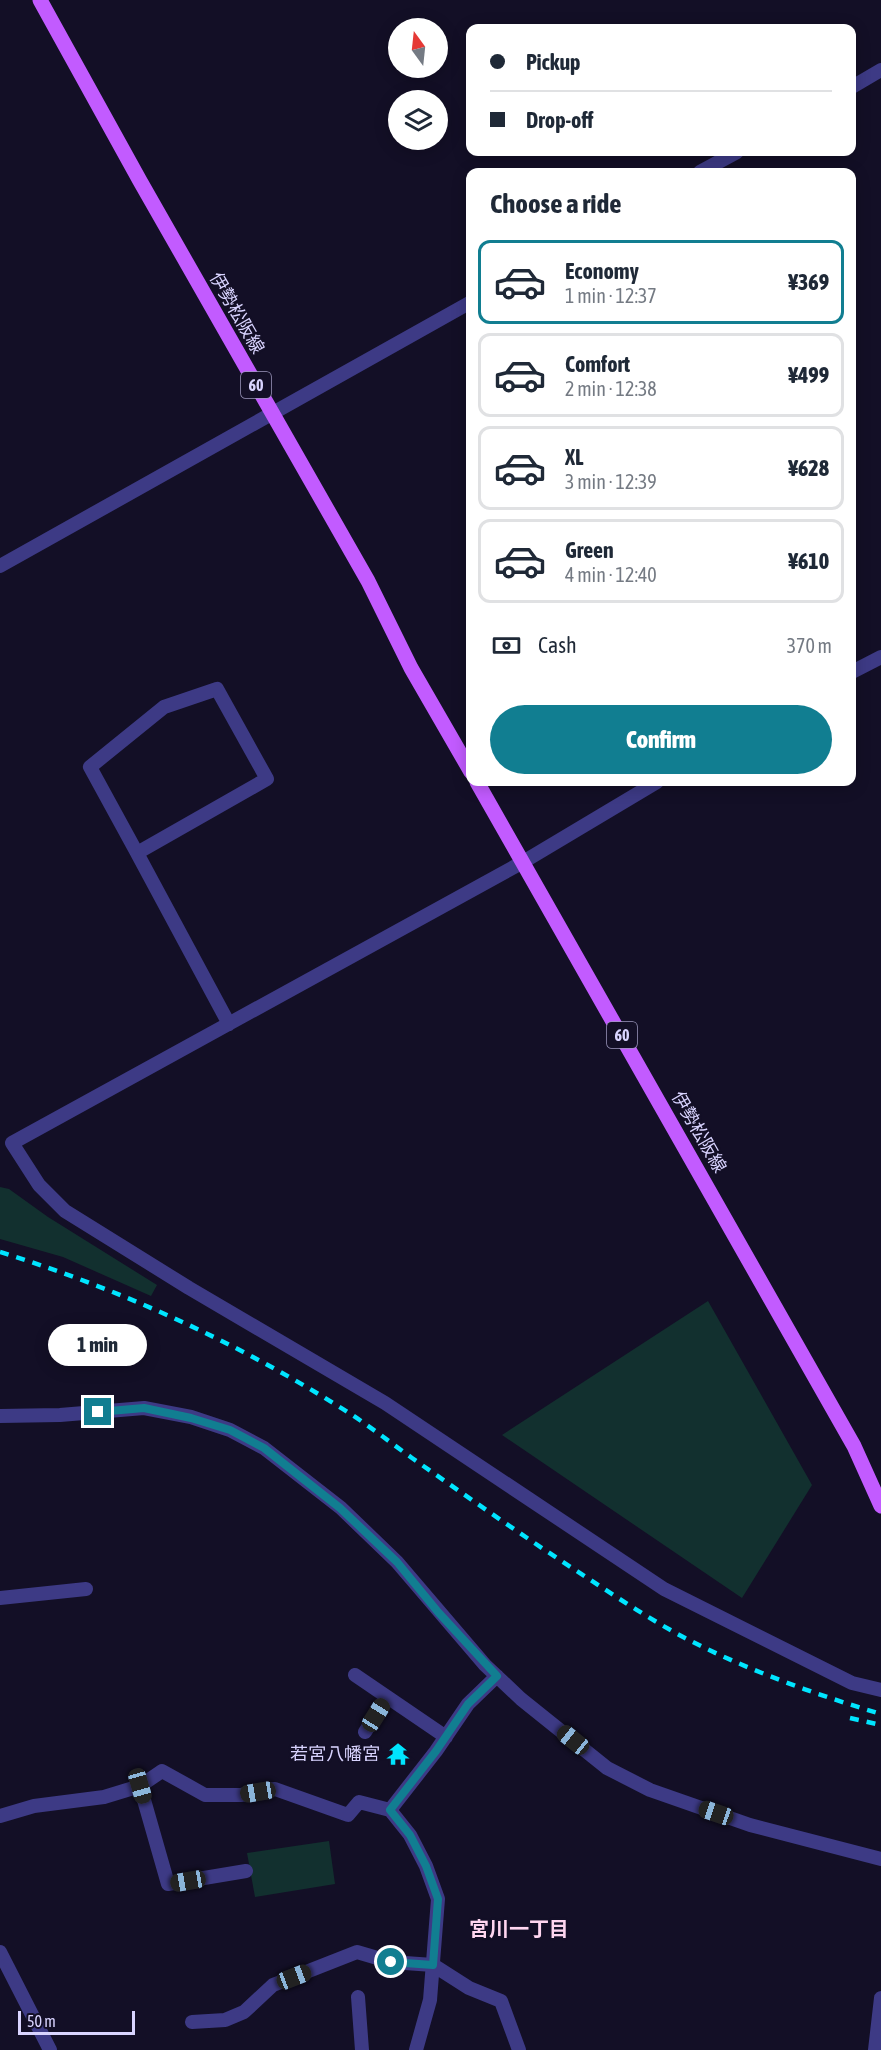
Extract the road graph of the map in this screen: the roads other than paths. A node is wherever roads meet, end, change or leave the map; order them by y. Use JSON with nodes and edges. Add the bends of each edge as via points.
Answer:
{"nodes":[{"id":1,"x":40,"y":0,"type":"edge"},
{"id":2,"x":881,"y":70,"type":"edge"},
{"id":3,"x":856,"y":85,"type":"edge"},
{"id":4,"x":730,"y":156,"type":"edge"},
{"id":5,"x":707,"y":168,"type":"edge"},
{"id":6,"x":466,"y":305,"type":"edge"},
{"id":7,"x":272,"y":414,"type":"junction"},
{"id":8,"x":0,"y":566,"type":"edge"},
{"id":9,"x":881,"y":657,"type":"edge"},
{"id":10,"x":856,"y":670,"type":"edge"},
{"id":11,"x":466,"y":762,"type":"edge"},
{"id":12,"x":479,"y":786,"type":"edge"},
{"id":13,"x":650,"y":786,"type":"edge"},
{"id":14,"x":137,"y":853,"type":"junction"},
{"id":15,"x":523,"y":862,"type":"junction"},
{"id":16,"x":229,"y":1024,"type":"junction"},
{"id":17,"x":0,"y":1416,"type":"edge"},
{"id":18,"x":881,"y":1506,"type":"edge"},
{"id":19,"x":86,"y":1589,"type":"dead end"},
{"id":20,"x":0,"y":1598,"type":"edge"},
{"id":21,"x":355,"y":1676,"type":"dead end"},
{"id":22,"x":497,"y":1676,"type":"junction"},
{"id":23,"x":881,"y":1690,"type":"edge"},
{"id":24,"x":387,"y":1697,"type":"junction"},
{"id":25,"x":365,"y":1732,"type":"dead end"},
{"id":26,"x":446,"y":1737,"type":"junction"},
{"id":27,"x":140,"y":1786,"type":"junction"},
{"id":28,"x":390,"y":1810,"type":"junction"},
{"id":29,"x":0,"y":1816,"type":"edge"},
{"id":30,"x":881,"y":1859,"type":"edge"},
{"id":31,"x":246,"y":1871,"type":"dead end"},
{"id":32,"x":0,"y":1952,"type":"edge"},
{"id":33,"x":433,"y":1965,"type":"junction"},
{"id":34,"x":358,"y":1997,"type":"dead end"},
{"id":35,"x":881,"y":1998,"type":"edge"},
{"id":36,"x":192,"y":2022,"type":"dead end"},
{"id":37,"x":50,"y":2050,"type":"edge"},
{"id":38,"x":362,"y":2050,"type":"edge"},
{"id":39,"x":416,"y":2050,"type":"edge"},
{"id":40,"x":519,"y":2050,"type":"edge"},
{"id":41,"x":874,"y":2050,"type":"edge"}],
"edges":[{"from":1,"to":7,"type":"main road","name":"伊勢松阪線","number":"60"},
{"from":2,"to":3,"type":"street"},
{"from":4,"to":5,"type":"street"},
{"from":6,"to":7,"type":"street"},
{"from":7,"to":8,"type":"street"},
{"from":7,"to":11,"type":"main road","name":"伊勢松阪線","number":"60"},
{"from":9,"to":10,"type":"street"},
{"from":12,"to":15,"type":"main road","name":"伊勢松阪線","number":"60"},
{"from":13,"to":15,"type":"street"},
{"from":14,"to":14,"type":"street","via":[[90,767],[164,707],[217,689],[267,778]]},
{"from":14,"to":16,"type":"street"},
{"from":15,"to":16,"type":"street"},
{"from":15,"to":18,"type":"main road","name":"伊勢松阪線","number":"60","via":[[854,1446]]},
{"from":16,"to":23,"type":"street","via":[[12,1143],[39,1185],[65,1211],[385,1403],[664,1589],[852,1683]]},
{"from":17,"to":22,"type":"street","via":[[144,1408],[230,1430],[264,1448],[340,1508],[397,1562]]},
{"from":19,"to":20,"type":"street"},
{"from":21,"to":24,"type":"street"},
{"from":22,"to":26,"type":"street","via":[[468,1704]]},
{"from":22,"to":30,"type":"street","via":[[607,1768],[650,1790],[750,1826]]},
{"from":24,"to":25,"type":"street"},
{"from":24,"to":26,"type":"street"},
{"from":26,"to":28,"type":"street"},
{"from":27,"to":28,"type":"street","via":[[162,1771],[205,1795],[241,1795],[275,1789],[348,1815],[359,1802]]},
{"from":27,"to":29,"type":"street","via":[[104,1797],[34,1806]]},
{"from":27,"to":31,"type":"street","via":[[168,1884]]},
{"from":28,"to":33,"type":"street","via":[[410,1835],[438,1899]]},
{"from":32,"to":37,"type":"street"},
{"from":33,"to":36,"type":"street","via":[[391,1962],[357,1952],[273,1985],[244,2012],[225,2020]]},
{"from":33,"to":39,"type":"street","via":[[430,2000]]},
{"from":33,"to":40,"type":"street","via":[[469,1988],[501,2001]]},
{"from":34,"to":38,"type":"street"},
{"from":35,"to":41,"type":"street"}]}
